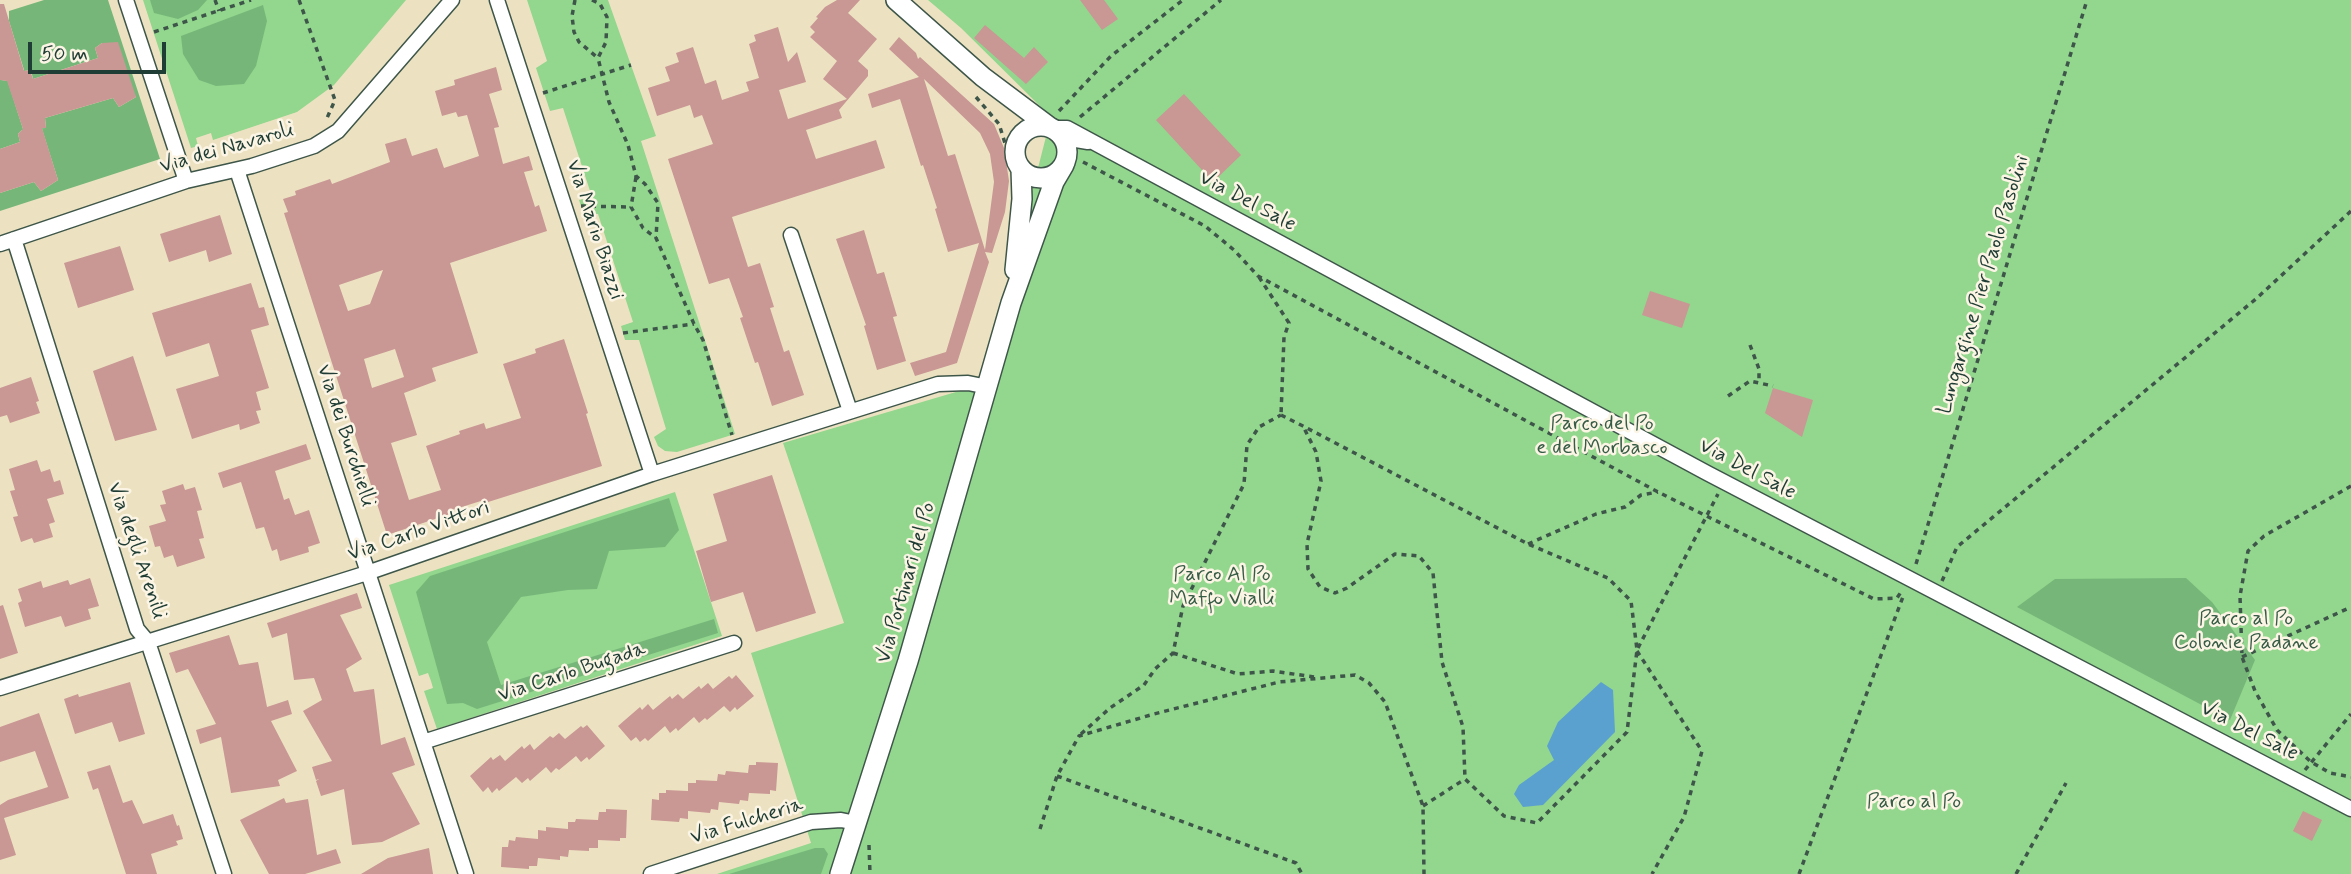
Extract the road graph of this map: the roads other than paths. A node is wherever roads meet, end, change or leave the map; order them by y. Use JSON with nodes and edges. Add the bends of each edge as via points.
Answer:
{"nodes":[{"id":1,"x":126,"y":0,"type":"edge"},
{"id":2,"x":452,"y":0,"type":"edge"},
{"id":3,"x":496,"y":0,"type":"edge"},
{"id":4,"x":895,"y":0,"type":"edge"},
{"id":5,"x":978,"y":73,"type":"junction"},
{"id":6,"x":1058,"y":130,"type":"junction"},
{"id":7,"x":1090,"y":142,"type":"junction"},
{"id":8,"x":1016,"y":143,"type":"junction"},
{"id":9,"x":1069,"y":161,"type":"junction"},
{"id":10,"x":1016,"y":166,"type":"junction"},
{"id":11,"x":237,"y":170,"type":"junction"},
{"id":12,"x":186,"y":181,"type":"junction"},
{"id":13,"x":791,"y":235,"type":"dead end"},
{"id":14,"x":7,"y":242,"type":"edge"},
{"id":15,"x":1011,"y":303,"type":"junction"},
{"id":16,"x":988,"y":387,"type":"junction"},
{"id":17,"x":850,"y":411,"type":"junction"},
{"id":18,"x":652,"y":474,"type":"junction"},
{"id":19,"x":367,"y":573,"type":"junction"},
{"id":20,"x":148,"y":642,"type":"junction"},
{"id":21,"x":734,"y":643,"type":"dead end"},
{"id":22,"x":0,"y":688,"type":"edge"},
{"id":23,"x":423,"y":742,"type":"junction"},
{"id":24,"x":2351,"y":809,"type":"edge"},
{"id":25,"x":856,"y":823,"type":"junction"},
{"id":26,"x":224,"y":874,"type":"edge"},
{"id":27,"x":466,"y":874,"type":"edge"},
{"id":28,"x":651,"y":874,"type":"edge"},
{"id":29,"x":840,"y":874,"type":"edge"}],
"edges":[{"from":1,"to":12,"type":"street"},
{"from":2,"to":11,"type":"street","name":"Via dei Navaroli","via":[[338,131],[314,146]]},
{"from":3,"to":18,"type":"street","name":"Via Mario Biazzi"},
{"from":4,"to":5,"type":"street"},
{"from":5,"to":6,"type":"street"},
{"from":5,"to":8,"type":"street","via":[[1013,112],[1018,127]]},
{"from":6,"to":7,"type":"street"},
{"from":6,"to":8,"type":"street","via":[[1035,127]]},
{"from":6,"to":9,"type":"street"},
{"from":7,"to":9,"type":"street","via":[[1067,141]]},
{"from":7,"to":24,"type":"street","name":"Via Del Sale","via":[[1725,482]]},
{"from":8,"to":10,"type":"street"},
{"from":9,"to":10,"type":"street","via":[[1044,178],[1035,178]]},
{"from":9,"to":15,"type":"street","name":"Via Portinari del Po","via":[[1054,182]]},
{"from":10,"to":15,"type":"street","name":"Via Portinari del Po","via":[[1022,200]]},
{"from":11,"to":12,"type":"street","name":"Via dei Navaroli"},
{"from":11,"to":19,"type":"street","name":"Via dei Burchielli"},
{"from":12,"to":14,"type":"street","name":"Via dei Navaroli"},
{"from":13,"to":17,"type":"street"},
{"from":14,"to":20,"type":"street","name":"Via degli Arenili","via":[[137,629]]},
{"from":15,"to":16,"type":"street","name":"Via Portinari del Po"},
{"from":16,"to":17,"type":"street","name":"Via Carlo Vittori","via":[[938,384]]},
{"from":16,"to":25,"type":"street","name":"Via Portinari del Po"},
{"from":17,"to":18,"type":"street","name":"Via Carlo Vittori"},
{"from":18,"to":19,"type":"street","name":"Via Carlo Vittori"},
{"from":19,"to":20,"type":"street","name":"Via Carlo Vittori"},
{"from":19,"to":23,"type":"street","name":"Via dei Burchielli"},
{"from":20,"to":22,"type":"street","name":"Via Carlo Vittori"},
{"from":20,"to":26,"type":"street","name":"Via degli Arenili"},
{"from":21,"to":23,"type":"street","name":"Via Carlo Bugada"},
{"from":23,"to":27,"type":"street","name":"Via dei Burchielli"},
{"from":25,"to":28,"type":"street","name":"Via Fulcheria","via":[[811,822]]},
{"from":25,"to":29,"type":"street","name":"Via Portinari del Po"}]}
